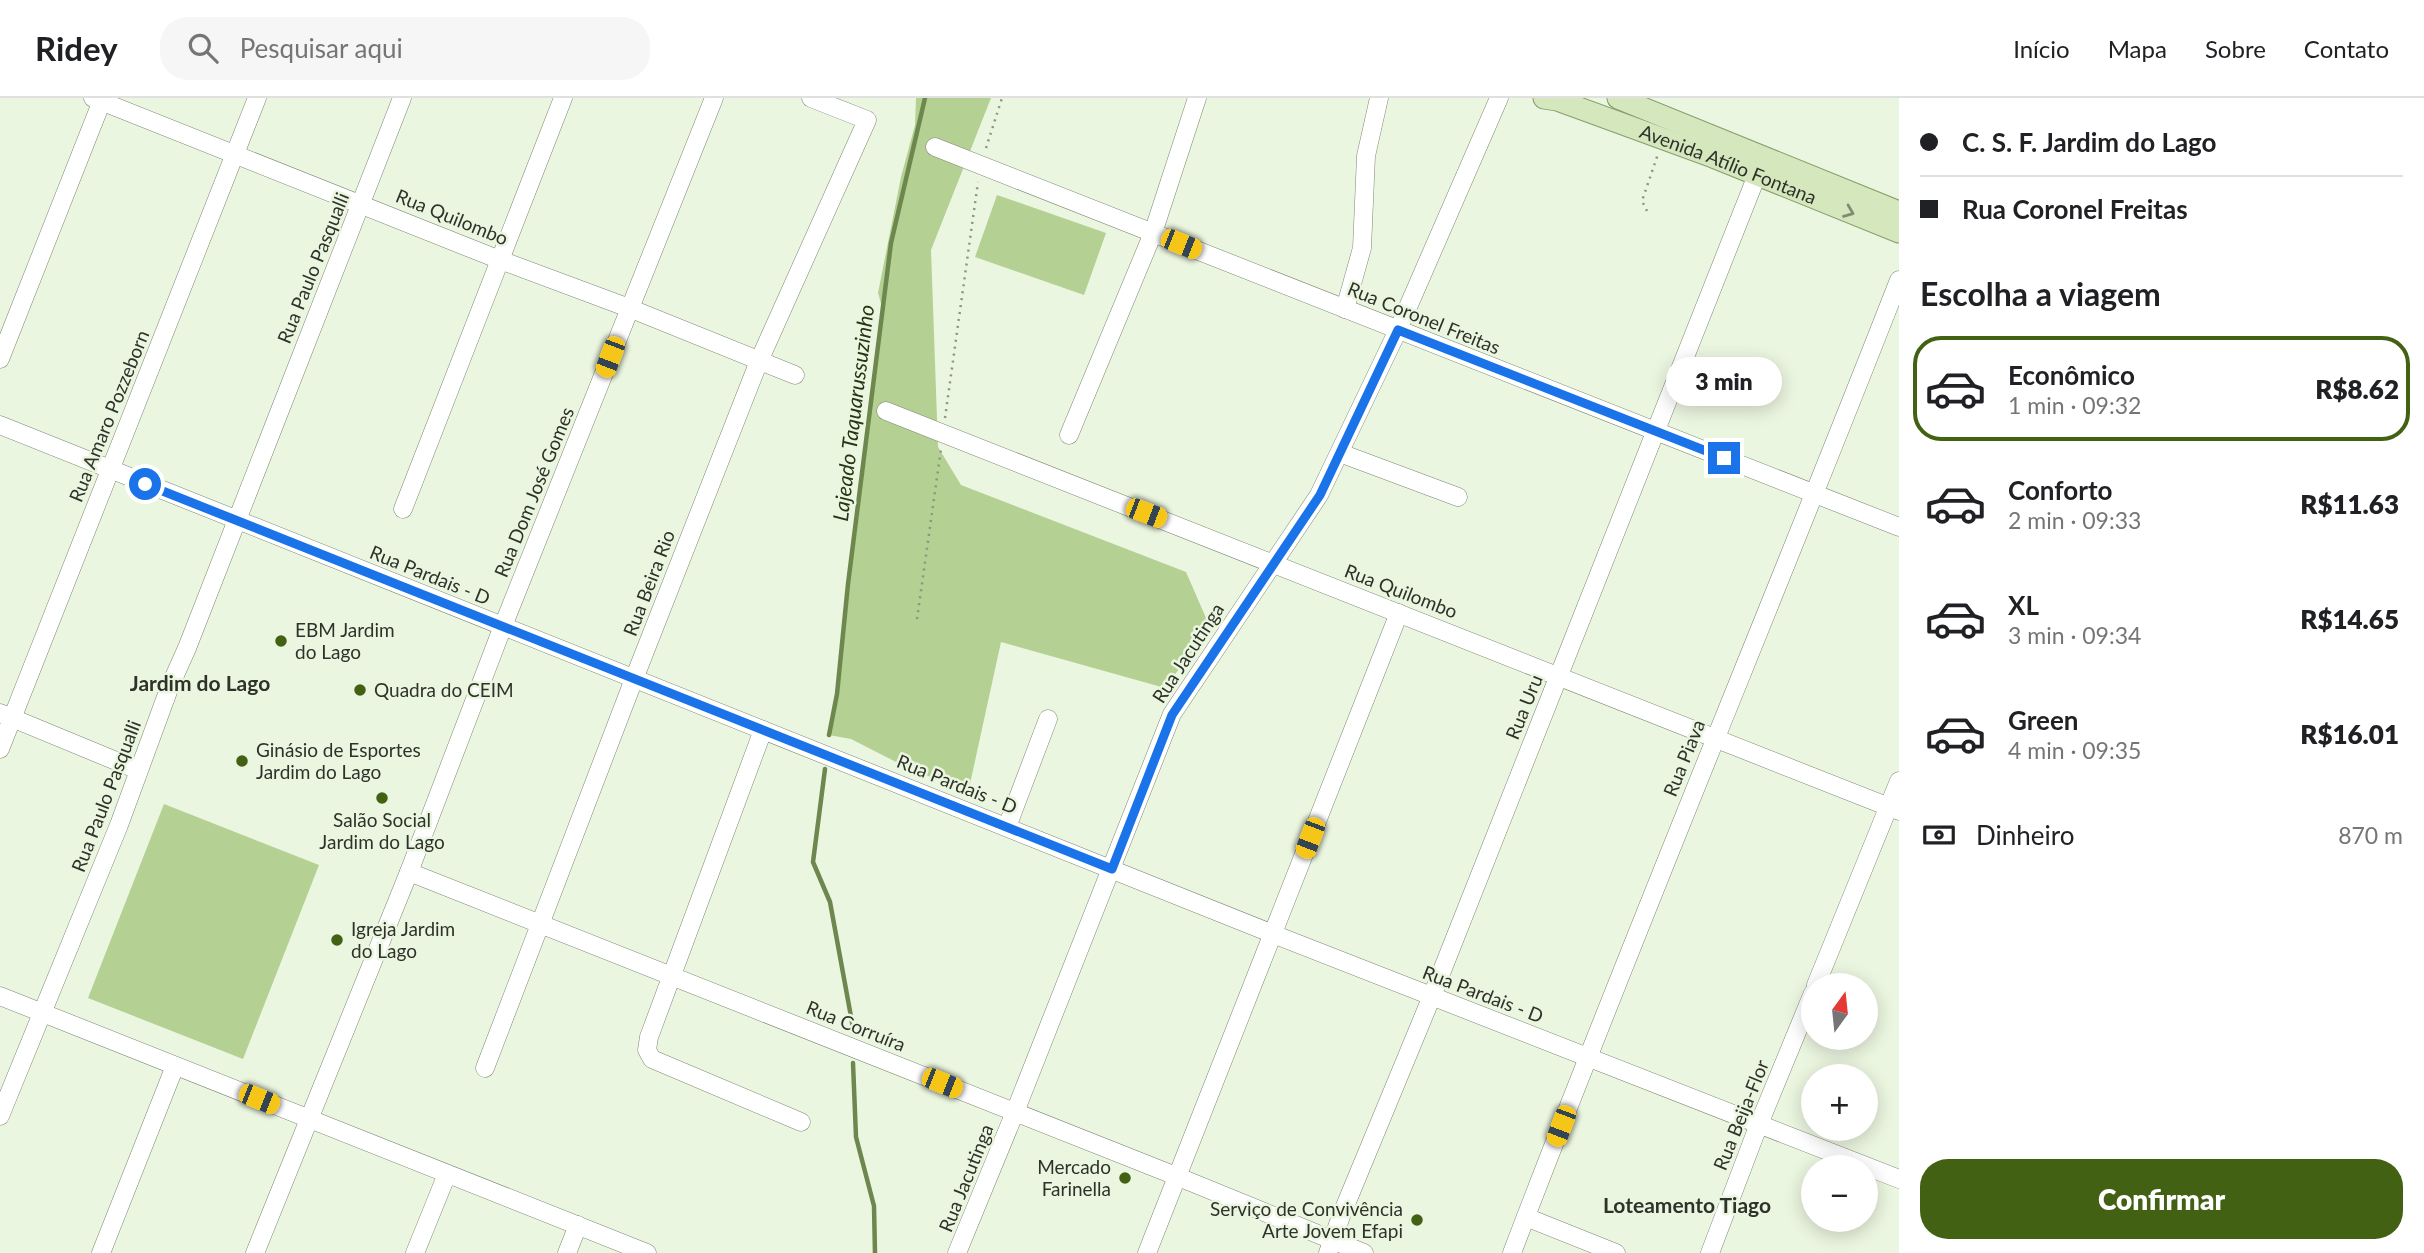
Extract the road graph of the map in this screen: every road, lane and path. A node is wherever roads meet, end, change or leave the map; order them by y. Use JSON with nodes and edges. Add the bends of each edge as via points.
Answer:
{"nodes":[{"id":1,"x":257,"y":98,"type":"edge"},
{"id":2,"x":402,"y":98,"type":"edge"},
{"id":3,"x":563,"y":98,"type":"edge"},
{"id":4,"x":714,"y":98,"type":"edge"},
{"id":5,"x":811,"y":98,"type":"edge"},
{"id":6,"x":1002,"y":98,"type":"edge"},
{"id":7,"x":1197,"y":98,"type":"edge"},
{"id":8,"x":1379,"y":98,"type":"edge"},
{"id":9,"x":1499,"y":98,"type":"edge"},
{"id":10,"x":1618,"y":98,"type":"edge"},
{"id":11,"x":99,"y":99,"type":"edge"},
{"id":12,"x":1554,"y":99,"type":"edge"},
{"id":13,"x":1664,"y":138,"type":"junction"},
{"id":14,"x":935,"y":147,"type":"dead end"},
{"id":15,"x":235,"y":154,"type":"junction"},
{"id":16,"x":980,"y":165,"type":"junction"},
{"id":17,"x":1757,"y":175,"type":"junction"},
{"id":18,"x":361,"y":204,"type":"junction"},
{"id":19,"x":1647,"y":211,"type":"dead end"},
{"id":20,"x":1899,"y":212,"type":"edge"},
{"id":21,"x":1899,"y":232,"type":"edge"},
{"id":22,"x":1153,"y":233,"type":"junction"},
{"id":23,"x":500,"y":260,"type":"junction"},
{"id":24,"x":1899,"y":280,"type":"edge"},
{"id":25,"x":629,"y":308,"type":"junction"},
{"id":26,"x":1345,"y":309,"type":"junction"},
{"id":27,"x":1398,"y":330,"type":"junction"},
{"id":28,"x":0,"y":359,"type":"edge"},
{"id":29,"x":759,"y":361,"type":"junction"},
{"id":30,"x":795,"y":375,"type":"dead end"},
{"id":31,"x":886,"y":411,"type":"dead end"},
{"id":32,"x":0,"y":425,"type":"edge"},
{"id":33,"x":1656,"y":432,"type":"junction"},
{"id":34,"x":943,"y":434,"type":"junction"},
{"id":35,"x":1069,"y":435,"type":"dead end"},
{"id":36,"x":1340,"y":453,"type":"junction"},
{"id":37,"x":110,"y":469,"type":"junction"},
{"id":38,"x":1815,"y":494,"type":"junction"},
{"id":39,"x":1458,"y":497,"type":"dead end"},
{"id":40,"x":403,"y":509,"type":"dead end"},
{"id":41,"x":237,"y":520,"type":"junction"},
{"id":42,"x":1899,"y":527,"type":"edge"},
{"id":43,"x":1273,"y":564,"type":"junction"},
{"id":44,"x":1399,"y":613,"type":"junction"},
{"id":45,"x":917,"y":619,"type":"dead end"},
{"id":46,"x":503,"y":626,"type":"junction"},
{"id":47,"x":1559,"y":676,"type":"junction"},
{"id":48,"x":634,"y":679,"type":"junction"},
{"id":49,"x":6,"y":716,"type":"edge"},
{"id":50,"x":1048,"y":719,"type":"dead end"},
{"id":51,"x":763,"y":730,"type":"junction"},
{"id":52,"x":1714,"y":738,"type":"junction"},
{"id":53,"x":0,"y":749,"type":"edge"},
{"id":54,"x":138,"y":770,"type":"junction"},
{"id":55,"x":1899,"y":781,"type":"edge"},
{"id":56,"x":1894,"y":809,"type":"edge"},
{"id":57,"x":1007,"y":827,"type":"junction"},
{"id":58,"x":1112,"y":869,"type":"junction"},
{"id":59,"x":409,"y":872,"type":"junction"},
{"id":60,"x":540,"y":923,"type":"junction"},
{"id":61,"x":1273,"y":934,"type":"junction"},
{"id":62,"x":1821,"y":973,"type":"edge"},
{"id":63,"x":674,"y":976,"type":"junction"},
{"id":64,"x":0,"y":996,"type":"edge"},
{"id":65,"x":1432,"y":996,"type":"junction"},
{"id":66,"x":41,"y":1013,"type":"junction"},
{"id":67,"x":1801,"y":1022,"type":"edge"},
{"id":68,"x":1587,"y":1057,"type":"junction"},
{"id":69,"x":175,"y":1066,"type":"junction"},
{"id":70,"x":485,"y":1068,"type":"dead end"},
{"id":71,"x":1015,"y":1112,"type":"junction"},
{"id":72,"x":0,"y":1116,"type":"edge"},
{"id":73,"x":308,"y":1119,"type":"junction"},
{"id":74,"x":801,"y":1122,"type":"dead end"},
{"id":75,"x":1759,"y":1124,"type":"junction"},
{"id":76,"x":447,"y":1174,"type":"junction"},
{"id":77,"x":1176,"y":1176,"type":"junction"},
{"id":78,"x":1899,"y":1179,"type":"edge"},
{"id":79,"x":1526,"y":1217,"type":"junction"},
{"id":80,"x":578,"y":1225,"type":"junction"},
{"id":81,"x":1331,"y":1247,"type":"edge"},
{"id":82,"x":101,"y":1253,"type":"edge"},
{"id":83,"x":255,"y":1253,"type":"edge"},
{"id":84,"x":415,"y":1253,"type":"edge"},
{"id":85,"x":566,"y":1253,"type":"edge"},
{"id":86,"x":648,"y":1253,"type":"edge"},
{"id":87,"x":957,"y":1253,"type":"edge"},
{"id":88,"x":1147,"y":1253,"type":"edge"},
{"id":89,"x":1364,"y":1253,"type":"edge"},
{"id":90,"x":1512,"y":1253,"type":"edge"},
{"id":91,"x":1616,"y":1253,"type":"edge"},
{"id":92,"x":1710,"y":1253,"type":"edge"}],
"edges":[{"from":1,"to":15,"type":"street","name":"Rua Amaro Pozzeborn"},
{"from":2,"to":18,"type":"street","name":"Rua Paulo Pasqualli"},
{"from":3,"to":23,"type":"street"},
{"from":4,"to":25,"type":"street","name":"Rua Dom José Gomes"},
{"from":5,"to":29,"type":"street","name":"Rua Beira Rio","via":[[867,120]]},
{"from":6,"to":16,"type":"path"},
{"from":7,"to":22,"type":"street"},
{"from":8,"to":26,"type":"street","via":[[1366,156],[1362,248]]},
{"from":9,"to":27,"type":"street","name":"Rua Jacutinga"},
{"from":10,"to":20,"type":"main road","name":"Avenida Atílio Fontana"},
{"from":11,"to":15,"type":"street","name":"Rua Quilombo"},
{"from":11,"to":28,"type":"street"},
{"from":12,"to":13,"type":"main road","name":"Avenida Atílio Fontana"},
{"from":13,"to":17,"type":"main road","name":"Avenida Atílio Fontana"},
{"from":13,"to":19,"type":"path","via":[[1642,201]]},
{"from":14,"to":16,"type":"street","name":"Rua Coronel Freitas"},
{"from":15,"to":18,"type":"street","name":"Rua Quilombo"},
{"from":15,"to":37,"type":"street","name":"Rua Amaro Pozzeborn"},
{"from":16,"to":22,"type":"street","name":"Rua Coronel Freitas"},
{"from":16,"to":34,"type":"path"},
{"from":17,"to":21,"type":"main road","name":"Avenida Atílio Fontana","one_way":true},
{"from":17,"to":33,"type":"street","name":"Rua Uru"},
{"from":18,"to":23,"type":"street","name":"Rua Quilombo"},
{"from":18,"to":41,"type":"street","name":"Rua Paulo Pasqualli"},
{"from":22,"to":26,"type":"street","name":"Rua Coronel Freitas"},
{"from":22,"to":35,"type":"street"},
{"from":23,"to":25,"type":"street","name":"Rua Quilombo"},
{"from":23,"to":40,"type":"street"},
{"from":24,"to":38,"type":"street","name":"Rua Piava"},
{"from":25,"to":29,"type":"street","name":"Rua Quilombo"},
{"from":25,"to":46,"type":"street","name":"Rua Dom José Gomes"},
{"from":26,"to":27,"type":"street","name":"Rua Coronel Freitas"},
{"from":27,"to":33,"type":"street","name":"Rua Coronel Freitas"},
{"from":27,"to":36,"type":"street","name":"Rua Jacutinga"},
{"from":29,"to":30,"type":"street","name":"Rua Quilombo"},
{"from":29,"to":48,"type":"street","name":"Rua Beira Rio"},
{"from":31,"to":34,"type":"street","name":"Rua Quilombo"},
{"from":32,"to":37,"type":"street","name":"Rua Pardais - D"},
{"from":33,"to":38,"type":"street","name":"Rua Coronel Freitas"},
{"from":33,"to":47,"type":"street","name":"Rua Uru"},
{"from":34,"to":43,"type":"street","name":"Rua Quilombo"},
{"from":34,"to":45,"type":"path"},
{"from":36,"to":39,"type":"street"},
{"from":36,"to":43,"type":"street","name":"Rua Jacutinga","via":[[1320,495]]},
{"from":37,"to":41,"type":"street","name":"Rua Pardais - D"},
{"from":37,"to":49,"type":"street","name":"Rua Amaro Pozzeborn"},
{"from":38,"to":42,"type":"street","name":"Rua Coronel Freitas"},
{"from":38,"to":52,"type":"street","name":"Rua Piava"},
{"from":41,"to":46,"type":"street","name":"Rua Pardais - D"},
{"from":41,"to":54,"type":"street","name":"Rua Paulo Pasqualli"},
{"from":43,"to":44,"type":"street","name":"Rua Quilombo"},
{"from":43,"to":58,"type":"street","name":"Rua Jacutinga","via":[[1172,715]]},
{"from":44,"to":47,"type":"street","name":"Rua Quilombo"},
{"from":44,"to":61,"type":"street"},
{"from":46,"to":48,"type":"street","name":"Rua Pardais - D"},
{"from":46,"to":59,"type":"street","name":"Rua Dom José Gomes"},
{"from":47,"to":52,"type":"street","name":"Rua Quilombo"},
{"from":47,"to":65,"type":"street","name":"Rua Uru"},
{"from":48,"to":51,"type":"street","name":"Rua Pardais - D"},
{"from":48,"to":60,"type":"street","name":"Rua Beira Rio"},
{"from":49,"to":53,"type":"street","name":"Rua Amaro Pozzeborn"},
{"from":49,"to":54,"type":"street"},
{"from":50,"to":57,"type":"street"},
{"from":51,"to":57,"type":"street","name":"Rua Pardais - D"},
{"from":51,"to":63,"type":"street"},
{"from":52,"to":56,"type":"street","name":"Rua Quilombo"},
{"from":52,"to":68,"type":"street","name":"Rua Piava"},
{"from":54,"to":66,"type":"street","name":"Rua Paulo Pasqualli"},
{"from":55,"to":56,"type":"street"},
{"from":56,"to":62,"type":"street"},
{"from":57,"to":58,"type":"street","name":"Rua Pardais - D"},
{"from":58,"to":61,"type":"street","name":"Rua Pardais - D"},
{"from":58,"to":71,"type":"street","name":"Rua Jacutinga"},
{"from":59,"to":60,"type":"street","name":"Rua Corruíra"},
{"from":59,"to":73,"type":"street","name":"Rua Dom José Gomes"},
{"from":60,"to":63,"type":"street","name":"Rua Corruíra"},
{"from":60,"to":70,"type":"street","name":"Rua Beira Rio"},
{"from":61,"to":65,"type":"street","name":"Rua Pardais - D"},
{"from":61,"to":77,"type":"street"},
{"from":63,"to":71,"type":"street","name":"Rua Corruíra"},
{"from":63,"to":74,"type":"street","via":[[649,1037],[652,1059]]},
{"from":64,"to":66,"type":"street"},
{"from":65,"to":68,"type":"street","name":"Rua Pardais - D"},
{"from":65,"to":81,"type":"street","name":"Rua Uru"},
{"from":66,"to":69,"type":"street"},
{"from":66,"to":72,"type":"street","name":"Rua Paulo Pasqualli"},
{"from":67,"to":75,"type":"street","name":"Rua Beija-Flor"},
{"from":68,"to":75,"type":"street","name":"Rua Pardais - D"},
{"from":68,"to":79,"type":"street","name":"Rua Piava"},
{"from":69,"to":73,"type":"street"},
{"from":69,"to":82,"type":"street"},
{"from":71,"to":77,"type":"street","name":"Rua Corruíra"},
{"from":71,"to":87,"type":"street","name":"Rua Jacutinga"},
{"from":73,"to":76,"type":"street"},
{"from":73,"to":83,"type":"street","name":"Rua Dom José Gomes"},
{"from":75,"to":78,"type":"street","name":"Rua Pardais - D"},
{"from":75,"to":92,"type":"street","name":"Rua Beija-Flor"},
{"from":76,"to":80,"type":"street"},
{"from":76,"to":84,"type":"street"},
{"from":77,"to":81,"type":"street","name":"Rua Corruíra"},
{"from":77,"to":88,"type":"street"},
{"from":79,"to":90,"type":"street","name":"Rua Piava"},
{"from":79,"to":91,"type":"street"},
{"from":80,"to":85,"type":"street"},
{"from":80,"to":86,"type":"street"},
{"from":81,"to":89,"type":"street","name":"Rua Corruíra"}]}
